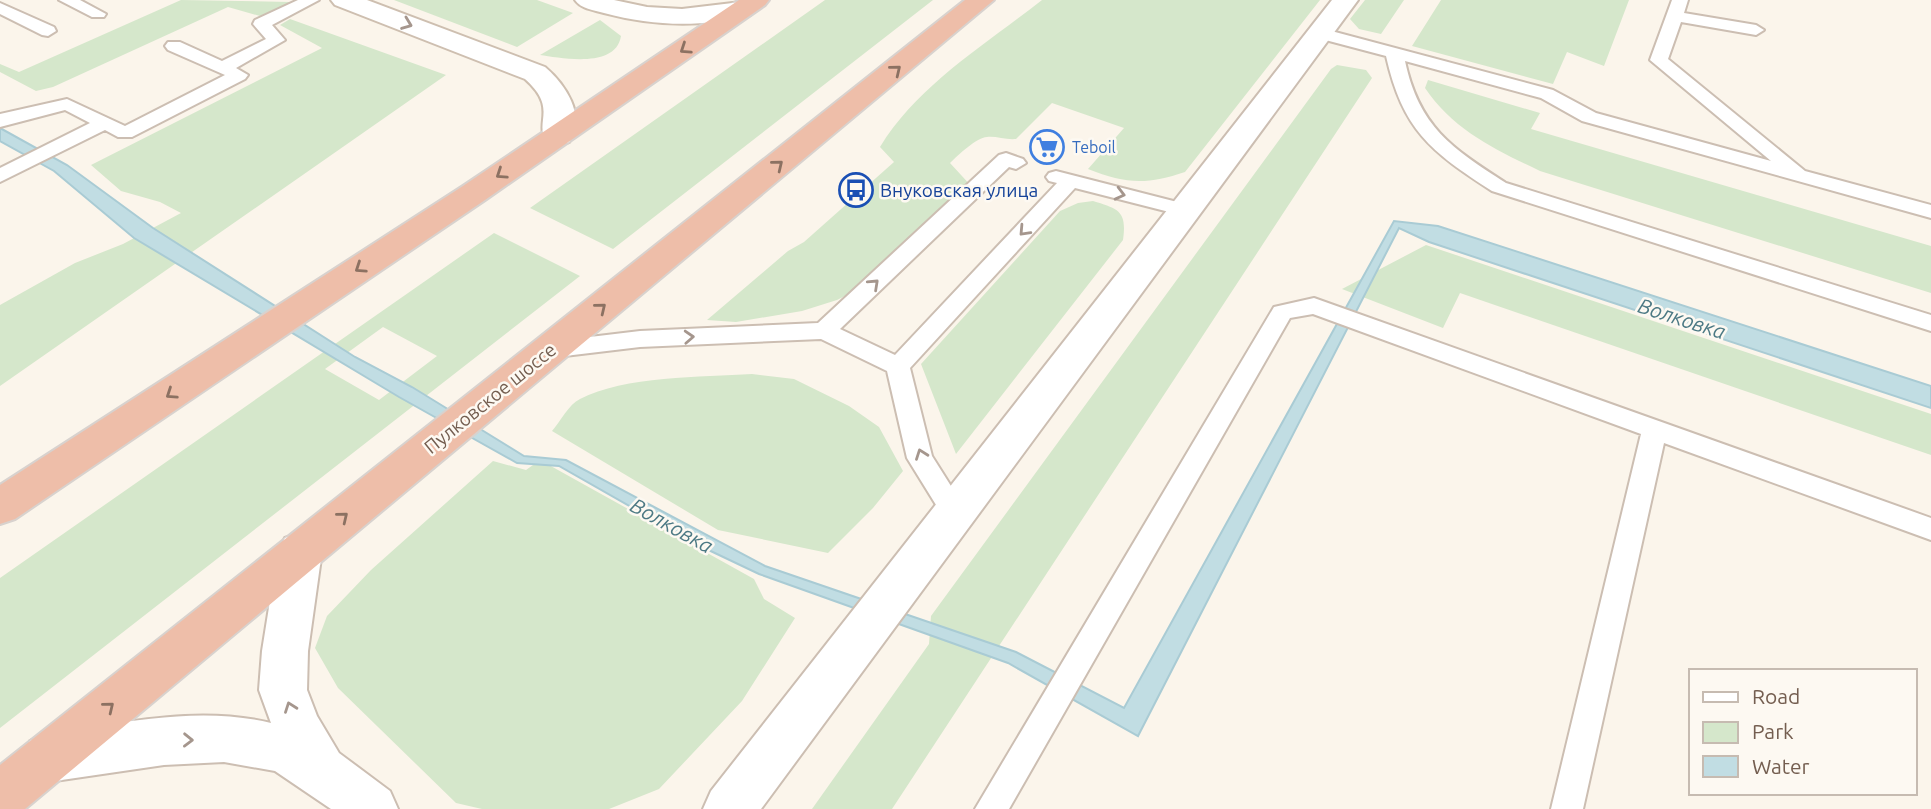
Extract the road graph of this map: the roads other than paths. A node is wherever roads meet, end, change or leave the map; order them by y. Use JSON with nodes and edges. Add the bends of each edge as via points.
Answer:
{"nodes":[{"id":1,"x":67,"y":0,"type":"edge"},
{"id":2,"x":312,"y":0,"type":"edge"},
{"id":3,"x":344,"y":0,"type":"edge"},
{"id":4,"x":588,"y":0,"type":"edge"},
{"id":5,"x":981,"y":0,"type":"edge"},
{"id":6,"x":1345,"y":0,"type":"edge"},
{"id":7,"x":749,"y":5,"type":"edge"},
{"id":8,"x":0,"y":8,"type":"edge"},
{"id":9,"x":1677,"y":8,"type":"edge"},
{"id":10,"x":98,"y":14,"type":"dead end"},
{"id":11,"x":1756,"y":30,"type":"dead end"},
{"id":12,"x":48,"y":32,"type":"dead end"},
{"id":13,"x":1320,"y":33,"type":"junction"},
{"id":14,"x":174,"y":46,"type":"dead end"},
{"id":15,"x":1394,"y":53,"type":"junction"},
{"id":16,"x":222,"y":68,"type":"junction"},
{"id":17,"x":4,"y":116,"type":"edge"},
{"id":18,"x":106,"y":122,"type":"junction"},
{"id":19,"x":558,"y":136,"type":"junction"},
{"id":20,"x":1016,"y":163,"type":"dead end"},
{"id":21,"x":0,"y":176,"type":"edge"},
{"id":22,"x":1805,"y":179,"type":"junction"},
{"id":23,"x":1185,"y":210,"type":"junction"},
{"id":24,"x":1931,"y":212,"type":"edge"},
{"id":25,"x":1931,"y":323,"type":"edge"},
{"id":26,"x":824,"y":331,"type":"junction"},
{"id":27,"x":548,"y":351,"type":"junction"},
{"id":28,"x":898,"y":366,"type":"junction"},
{"id":29,"x":1655,"y":428,"type":"junction"},
{"id":30,"x":0,"y":508,"type":"edge"},
{"id":31,"x":955,"y":513,"type":"junction"},
{"id":32,"x":1931,"y":529,"type":"edge"},
{"id":33,"x":300,"y":551,"type":"junction"},
{"id":34,"x":48,"y":758,"type":"junction"},
{"id":35,"x":320,"y":768,"type":"junction"},
{"id":36,"x":0,"y":797,"type":"edge"},
{"id":37,"x":372,"y":809,"type":"edge"},
{"id":38,"x":729,"y":809,"type":"edge"},
{"id":39,"x":991,"y":809,"type":"edge"},
{"id":40,"x":1567,"y":809,"type":"edge"}],
"edges":[{"from":1,"to":10,"type":"lane"},
{"from":2,"to":16,"type":"lane","via":[[261,24],[277,40]]},
{"from":3,"to":19,"type":"street","one_way":true,"via":[[535,74],[552,87],[560,108]]},
{"from":4,"to":7,"type":"street","via":[[634,14],[671,18]]},
{"from":27,"to":5,"type":"highway","name":"Пулковское шоссе","one_way":true},
{"from":6,"to":13,"type":"street"},
{"from":7,"to":19,"type":"highway","one_way":true},
{"from":8,"to":12,"type":"lane"},
{"from":9,"to":11,"type":"lane"},
{"from":9,"to":22,"type":"lane","via":[[1659,60]]},
{"from":13,"to":15,"type":"lane"},
{"from":13,"to":23,"type":"street"},
{"from":14,"to":16,"type":"lane"},
{"from":15,"to":22,"type":"lane","via":[[1547,94],[1589,117]]},
{"from":15,"to":25,"type":"lane","via":[[1407,102],[1430,133],[1457,161],[1499,187]]},
{"from":16,"to":18,"type":"lane","via":[[239,75],[125,132]]},
{"from":17,"to":18,"type":"lane","via":[[67,104]]},
{"from":18,"to":21,"type":"lane"},
{"from":19,"to":30,"type":"highway","one_way":true},
{"from":26,"to":20,"type":"lane","one_way":true,"via":[[1006,159]]},
{"from":22,"to":24,"type":"lane"},
{"from":23,"to":28,"type":"lane","via":[[1063,179]]},
{"from":23,"to":31,"type":"street"},
{"from":27,"to":26,"type":"lane","one_way":true,"via":[[640,339]]},
{"from":26,"to":28,"type":"lane"},
{"from":33,"to":27,"type":"highway","name":"Пулковское шоссе","one_way":true},
{"from":31,"to":28,"type":"lane","one_way":true,"via":[[920,458]]},
{"from":29,"to":32,"type":"lane"},
{"from":29,"to":39,"type":"lane","via":[[1314,306],[1282,312]]},
{"from":29,"to":40,"type":"lane"},
{"from":31,"to":38,"type":"street"},
{"from":34,"to":33,"type":"highway","name":"Пулковское шоссе","one_way":true},
{"from":35,"to":33,"type":"street","one_way":true,"via":[[297,728],[283,690]]},
{"from":34,"to":35,"type":"street","one_way":true,"via":[[171,739],[231,740],[276,747]]},
{"from":34,"to":36,"type":"highway","name":"Пулковское шоссе"},
{"from":35,"to":37,"type":"street"}]}
